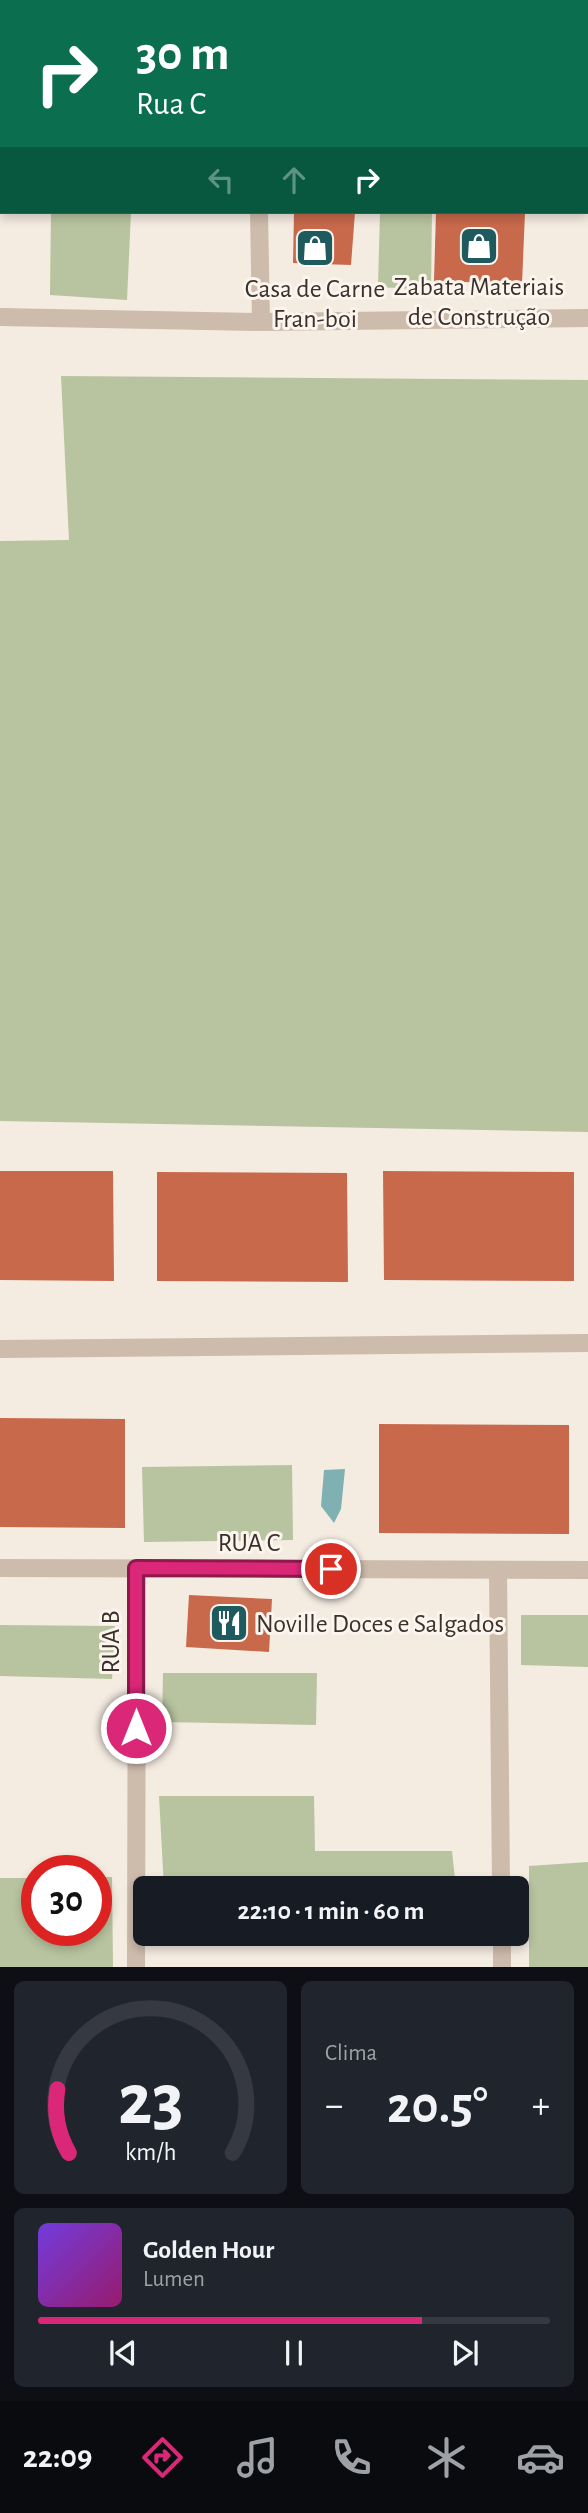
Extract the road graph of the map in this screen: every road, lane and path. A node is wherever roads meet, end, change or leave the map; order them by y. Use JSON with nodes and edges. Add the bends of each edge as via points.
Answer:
{"nodes":[{"id":1,"x":259,"y":214,"type":"edge"},
{"id":2,"x":0,"y":317,"type":"edge"},
{"id":3,"x":588,"y":318,"type":"edge"},
{"id":4,"x":261,"y":322,"type":"junction"},
{"id":5,"x":588,"y":1343,"type":"edge"},
{"id":6,"x":0,"y":1349,"type":"edge"},
{"id":7,"x":0,"y":1568,"type":"edge"},
{"id":8,"x":136,"y":1568,"type":"junction"},
{"id":9,"x":498,"y":1570,"type":"junction"},
{"id":10,"x":588,"y":1570,"type":"edge"},
{"id":11,"x":502,"y":1876,"type":"edge"},
{"id":12,"x":502,"y":1946,"type":"edge"},
{"id":13,"x":136,"y":1967,"type":"edge"},
{"id":14,"x":502,"y":1967,"type":"edge"}],
"edges":[{"from":1,"to":4,"type":"street"},
{"from":2,"to":4,"type":"street"},
{"from":3,"to":4,"type":"street"},
{"from":5,"to":6,"type":"street"},
{"from":7,"to":8,"type":"street","name":"RUA C"},
{"from":8,"to":9,"type":"street","name":"RUA C"},
{"from":8,"to":13,"type":"street","name":"RUA B"},
{"from":9,"to":10,"type":"street","name":"RUA C"},
{"from":9,"to":11,"type":"street"},
{"from":12,"to":14,"type":"street"}]}
